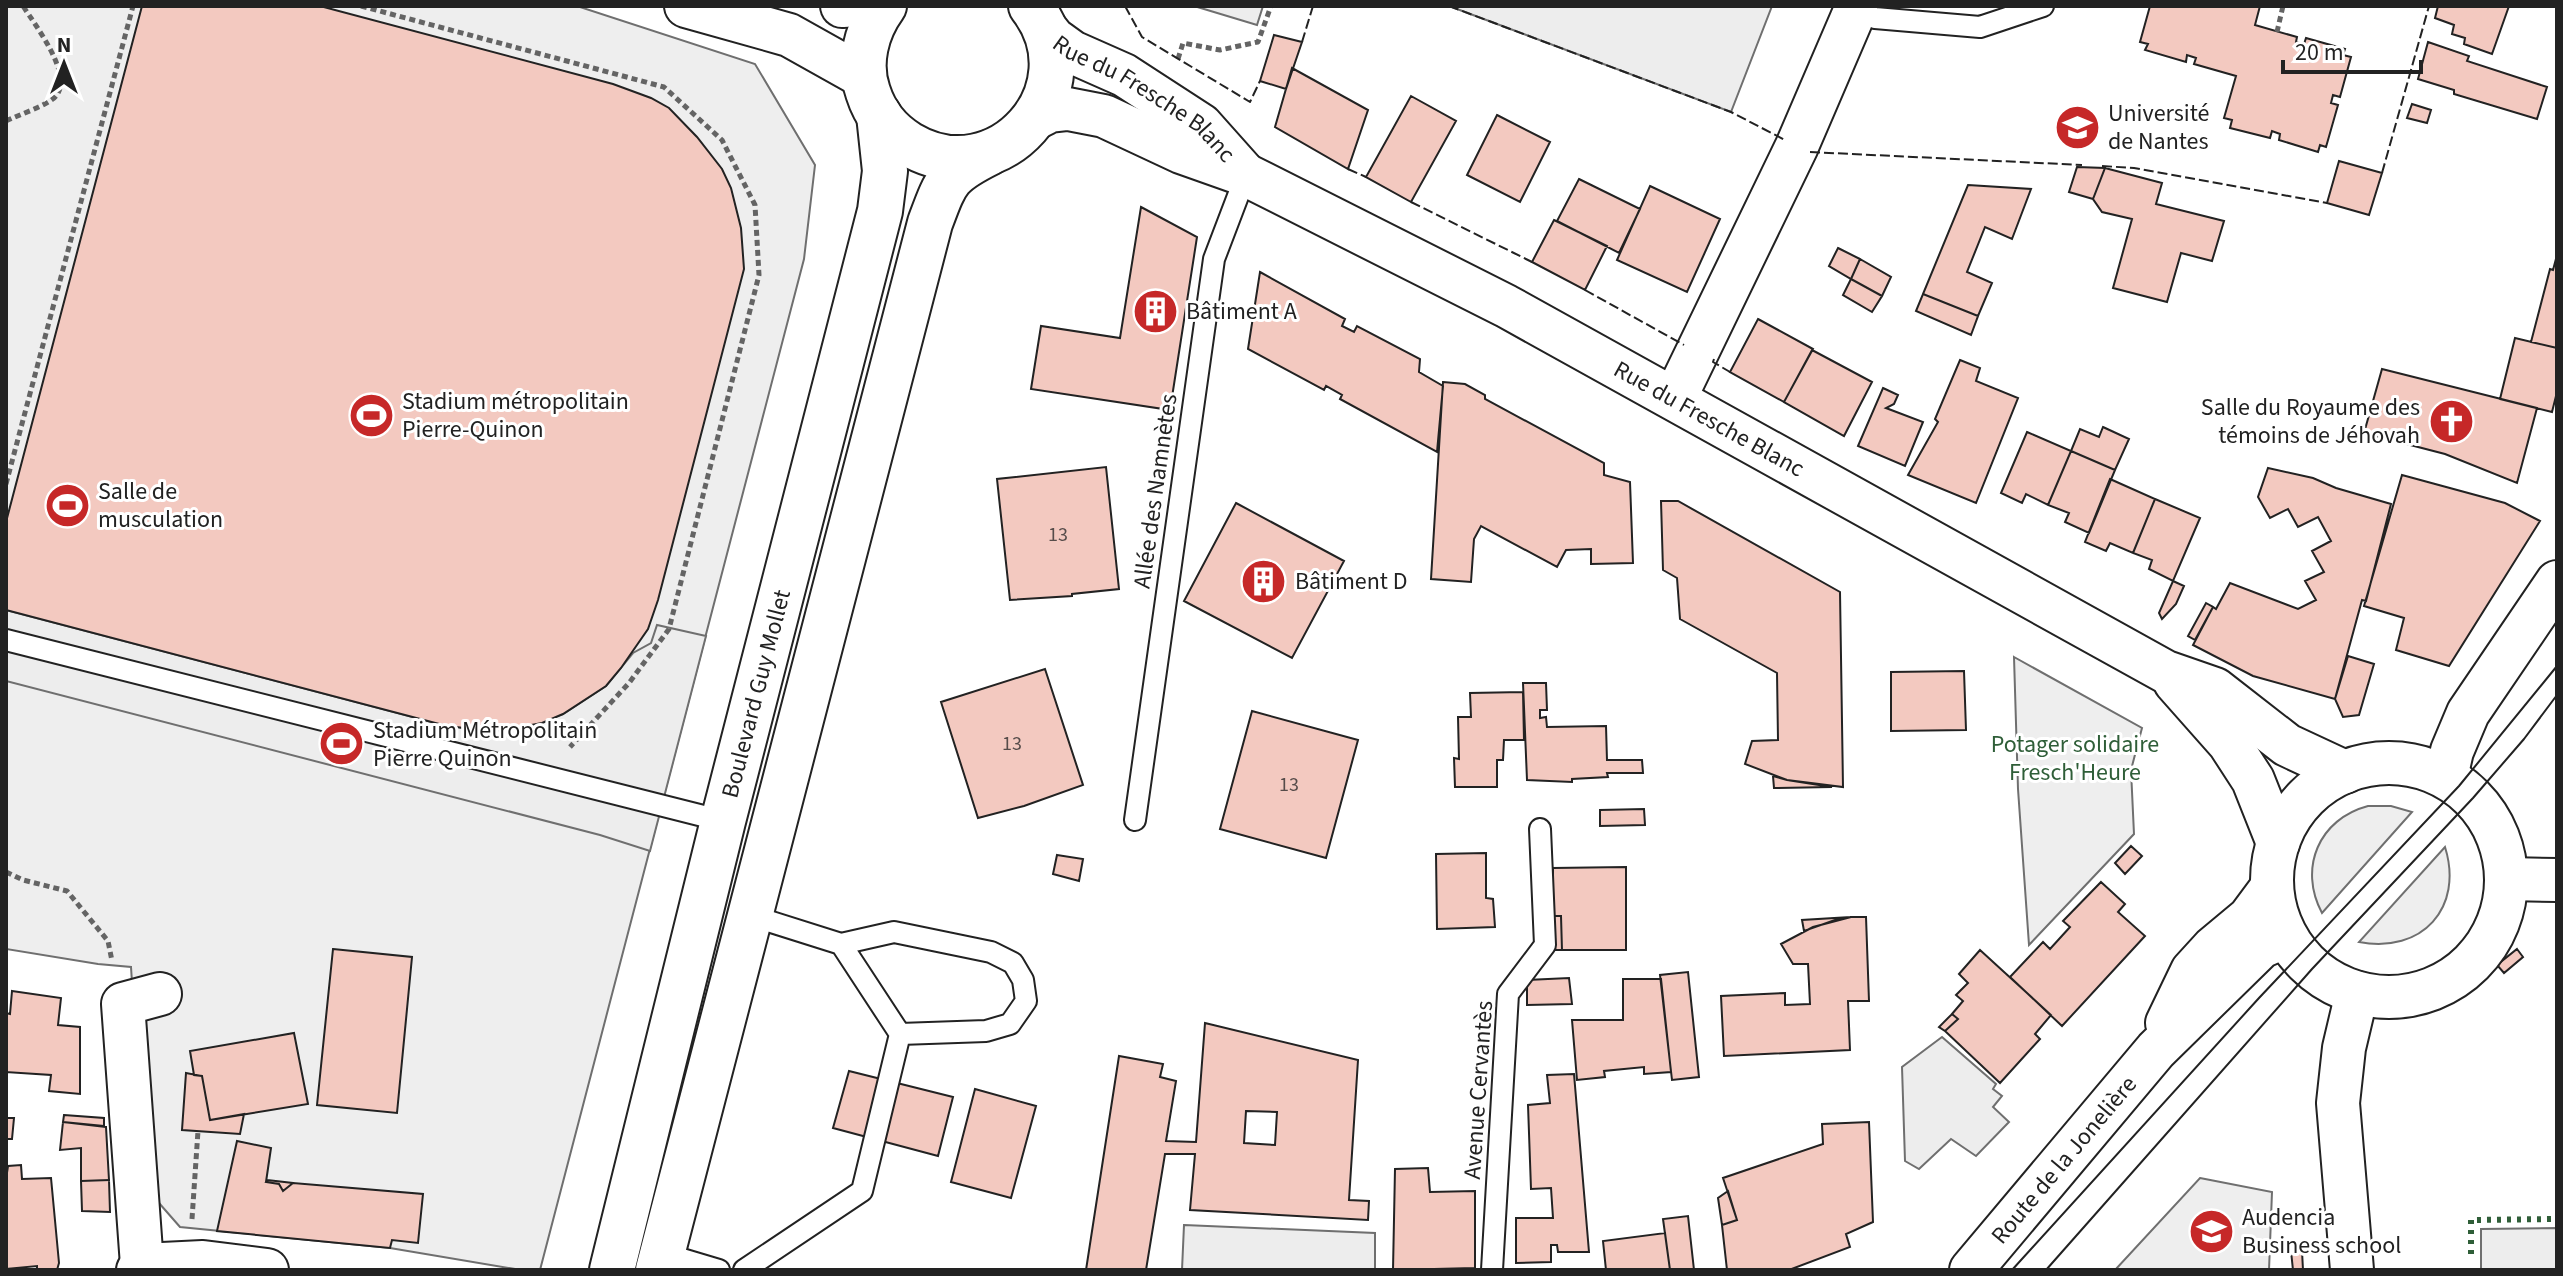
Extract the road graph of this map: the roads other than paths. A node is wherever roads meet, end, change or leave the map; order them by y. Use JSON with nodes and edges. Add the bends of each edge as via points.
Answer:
{"nodes":[{"id":1,"x":686,"y":6,"type":"edge"},
{"id":2,"x":884,"y":6,"type":"edge"},
{"id":3,"x":2043,"y":6,"type":"edge"},
{"id":4,"x":1848,"y":8,"type":"edge"},
{"id":5,"x":1036,"y":15,"type":"edge"},
{"id":6,"x":871,"y":96,"type":"junction"},
{"id":7,"x":1034,"y":119,"type":"junction"},
{"id":8,"x":989,"y":153,"type":"junction"},
{"id":9,"x":1246,"y":175,"type":"junction"},
{"id":10,"x":1675,"y":398,"type":"junction"},
{"id":11,"x":2557,"y":582,"type":"edge"},
{"id":12,"x":6,"y":640,"type":"edge"},
{"id":13,"x":2166,"y":672,"type":"junction"},
{"id":14,"x":2468,"y":713,"type":"junction"},
{"id":15,"x":2394,"y":763,"type":"junction"},
{"id":16,"x":2345,"y":772,"type":"junction"},
{"id":17,"x":2446,"y":777,"type":"junction"},
{"id":18,"x":1135,"y":820,"type":"dead end"},
{"id":19,"x":723,"y":821,"type":"junction"},
{"id":20,"x":1540,"y":829,"type":"dead end"},
{"id":21,"x":2278,"y":843,"type":"junction"},
{"id":22,"x":2507,"y":879,"type":"junction"},
{"id":23,"x":2557,"y":880,"type":"edge"},
{"id":24,"x":2272,"y":887,"type":"junction"},
{"id":25,"x":749,"y":915,"type":"junction"},
{"id":26,"x":2284,"y":937,"type":"junction"},
{"id":27,"x":841,"y":944,"type":"junction"},
{"id":28,"x":2357,"y":993,"type":"junction"},
{"id":29,"x":141,"y":999,"type":"road end"},
{"id":30,"x":900,"y":1034,"type":"junction"},
{"id":31,"x":2156,"y":1050,"type":"junction"},
{"id":32,"x":660,"y":1262,"type":"edge"},
{"id":33,"x":140,"y":1268,"type":"edge"},
{"id":34,"x":267,"y":1270,"type":"edge"},
{"id":35,"x":612,"y":1270,"type":"edge"},
{"id":36,"x":719,"y":1270,"type":"edge"},
{"id":37,"x":744,"y":1270,"type":"edge"},
{"id":38,"x":1492,"y":1270,"type":"edge"},
{"id":39,"x":1971,"y":1270,"type":"edge"},
{"id":40,"x":2352,"y":1270,"type":"edge"}],
"edges":[{"from":1,"to":6,"type":"street","via":[[789,35]]},
{"from":2,"to":6,"type":"main road","name":"Boulevard Guy Mollet","via":[[866,43]]},
{"from":3,"to":4,"type":"lane","via":[[1980,27],[1875,18]]},
{"from":4,"to":10,"type":"street","via":[[1797,146]]},
{"from":5,"to":7,"type":"main road","via":[[1051,51],[1051,80]]},
{"from":5,"to":9,"type":"street","name":"Rue du Fresche Blanc","via":[[1072,52],[1124,75],[1201,125]]},
{"from":6,"to":8,"type":"main road","via":[[890,129],[919,150],[954,158]]},
{"from":6,"to":19,"type":"main road","name":"Boulevard Guy Mollet","via":[[885,171],[880,211]]},
{"from":7,"to":8,"type":"main road","name":"Boulevard Guy Mollet"},
{"from":7,"to":9,"type":"street","name":"Rue du Fresche Blanc","via":[[1068,109],[1104,116]]},
{"from":8,"to":25,"type":"main road","name":"Boulevard Guy Mollet","via":[[961,167],[946,182],[930,223]]},
{"from":9,"to":10,"type":"street","name":"Rue du Fresche Blanc","via":[[1492,298]]},
{"from":9,"to":18,"type":"lane","name":"Allée des Namnètes","via":[[1214,259]]},
{"from":10,"to":13,"type":"street","name":"Rue du Fresche Blanc"},
{"from":11,"to":14,"type":"street"},
{"from":12,"to":19,"type":"lane"},
{"from":13,"to":16,"type":"street","name":"Rue du Fresche Blanc","via":[[2215,689],[2287,745]]},
{"from":13,"to":21,"type":"street","name":"Rue du Fresche Blanc","via":[[2229,743],[2253,780]]},
{"from":14,"to":15,"type":"street"},
{"from":14,"to":17,"type":"street"},
{"from":15,"to":16,"type":"street"},
{"from":15,"to":17,"type":"street"},
{"from":16,"to":21,"type":"street","via":[[2311,793],[2291,816]]},
{"from":17,"to":22,"type":"street","via":[[2491,821],[2503,849]]},
{"from":19,"to":35,"type":"main road","name":"Boulevard Guy Mollet"},
{"from":20,"to":38,"type":"lane","name":"Avenue Cervantès","via":[[1545,945],[1508,994]]},
{"from":21,"to":24,"type":"street"},
{"from":22,"to":23,"type":"street"},
{"from":22,"to":28,"type":"street","via":[[2497,928],[2467,968],[2423,993]]},
{"from":24,"to":26,"type":"street"},
{"from":24,"to":31,"type":"street","name":"Route de la Jonelière","via":[[2249,918],[2192,971]]},
{"from":25,"to":27,"type":"lane"},
{"from":25,"to":32,"type":"main road","name":"Boulevard Guy Mollet"},
{"from":26,"to":28,"type":"street","via":[[2312,969]]},
{"from":26,"to":31,"type":"street","name":"Route de la Jonelière","via":[[2261,947]]},
{"from":27,"to":30,"type":"lane"},
{"from":27,"to":30,"type":"lane","via":[[894,932],[991,952],[1013,963],[1023,980],[1026,1001],[1010,1024],[986,1031]]},
{"from":28,"to":40,"type":"street","via":[[2338,1103]]},
{"from":29,"to":33,"type":"street"},
{"from":30,"to":37,"type":"lane","via":[[862,1191]]},
{"from":31,"to":39,"type":"street","name":"Route de la Jonelière"},
{"from":32,"to":36,"type":"lane"},
{"from":33,"to":34,"type":"street","via":[[203,1262]]}]}
